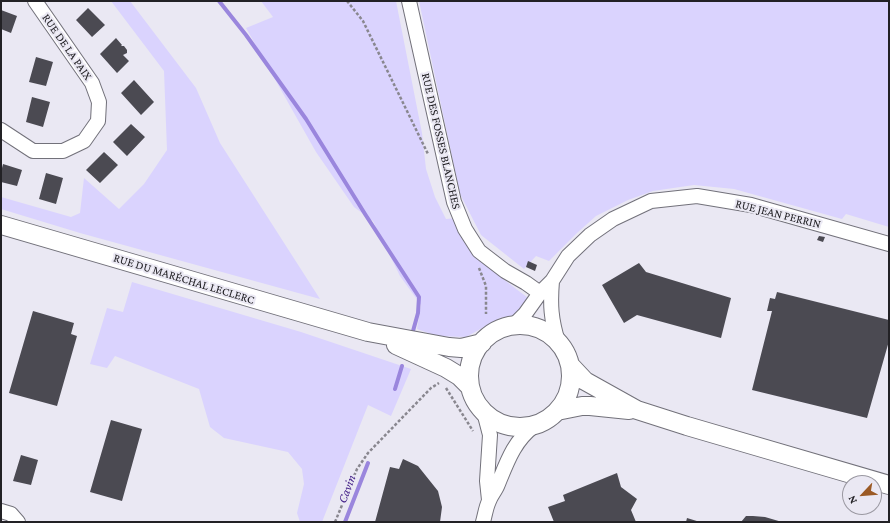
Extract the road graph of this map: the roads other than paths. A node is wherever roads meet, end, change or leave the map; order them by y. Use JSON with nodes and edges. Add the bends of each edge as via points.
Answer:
{"nodes":[{"id":1,"x":35,"y":1,"type":"edge"},
{"id":2,"x":409,"y":1,"type":"edge"},
{"id":3,"x":1,"y":130,"type":"edge"},
{"id":4,"x":1,"y":225,"type":"edge"},
{"id":5,"x":889,"y":244,"type":"edge"},
{"id":6,"x":552,"y":281,"type":"junction"},
{"id":7,"x":540,"y":293,"type":"junction"},
{"id":8,"x":513,"y":326,"type":"junction"},
{"id":9,"x":368,"y":332,"type":"junction"},
{"id":10,"x":482,"y":342,"type":"junction"},
{"id":11,"x":558,"y":342,"type":"junction"},
{"id":12,"x":570,"y":365,"type":"junction"},
{"id":13,"x":470,"y":387,"type":"junction"},
{"id":14,"x":637,"y":410,"type":"junction"},
{"id":15,"x":558,"y":411,"type":"junction"},
{"id":16,"x":484,"y":412,"type":"junction"},
{"id":17,"x":534,"y":426,"type":"junction"},
{"id":18,"x":889,"y":485,"type":"edge"},
{"id":19,"x":489,"y":500,"type":"junction"},
{"id":20,"x":1,"y":511,"type":"edge"},
{"id":21,"x":18,"y":522,"type":"edge"},
{"id":22,"x":483,"y":522,"type":"edge"}],
"edges":[{"from":1,"to":3,"type":"street","name":"RUE DE LA PAIX","via":[[92,83],[99,102],[98,121],[84,141],[63,151],[33,150]]},
{"from":2,"to":7,"type":"street","name":"RUE DES FOSSES BLANCHES","via":[[454,202],[465,229],[479,251]]},
{"from":4,"to":9,"type":"main road","name":"RUE DU MARÉCHAL LECLERC"},
{"from":5,"to":6,"type":"street","name":"RUE JEAN PERRIN","via":[[751,205],[697,196],[651,202],[613,219],[590,235],[568,256]]},
{"from":6,"to":7,"type":"street","name":"RUE JEAN PERRIN"},
{"from":6,"to":11,"type":"street","name":"RUE JEAN PERRIN","via":[[551,319]]},
{"from":7,"to":8,"type":"street","name":"RUE JEAN PERRIN"},
{"from":8,"to":10,"type":"main road","via":[[500,329]]},
{"from":8,"to":11,"type":"main road","via":[[534,327],[550,334]]},
{"from":9,"to":10,"type":"main road","name":"RUE DU MARÉCHAL LECLERC","via":[[449,347],[461,348]]},
{"from":9,"to":13,"type":"main road","name":"RUE DU MARÉCHAL LECLERC","via":[[446,368]]},
{"from":10,"to":13,"type":"main road","via":[[474,353],[469,370]]},
{"from":11,"to":12,"type":"main road","via":[[563,347]]},
{"from":12,"to":14,"type":"main road","via":[[585,381]]},
{"from":12,"to":15,"type":"main road","via":[[572,378],[569,394]]},
{"from":13,"to":16,"type":"main road","via":[[477,404]]},
{"from":14,"to":15,"type":"main road","via":[[590,406]]},
{"from":14,"to":18,"type":"main road"},
{"from":15,"to":17,"type":"main road","via":[[549,420]]},
{"from":16,"to":17,"type":"main road","via":[[502,424],[517,428]]},
{"from":16,"to":19,"type":"street","via":[[490,435],[487,481]]},
{"from":17,"to":19,"type":"street","via":[[518,441]]},
{"from":19,"to":22,"type":"street"},
{"from":20,"to":21,"type":"street","via":[[11,514]]}]}
